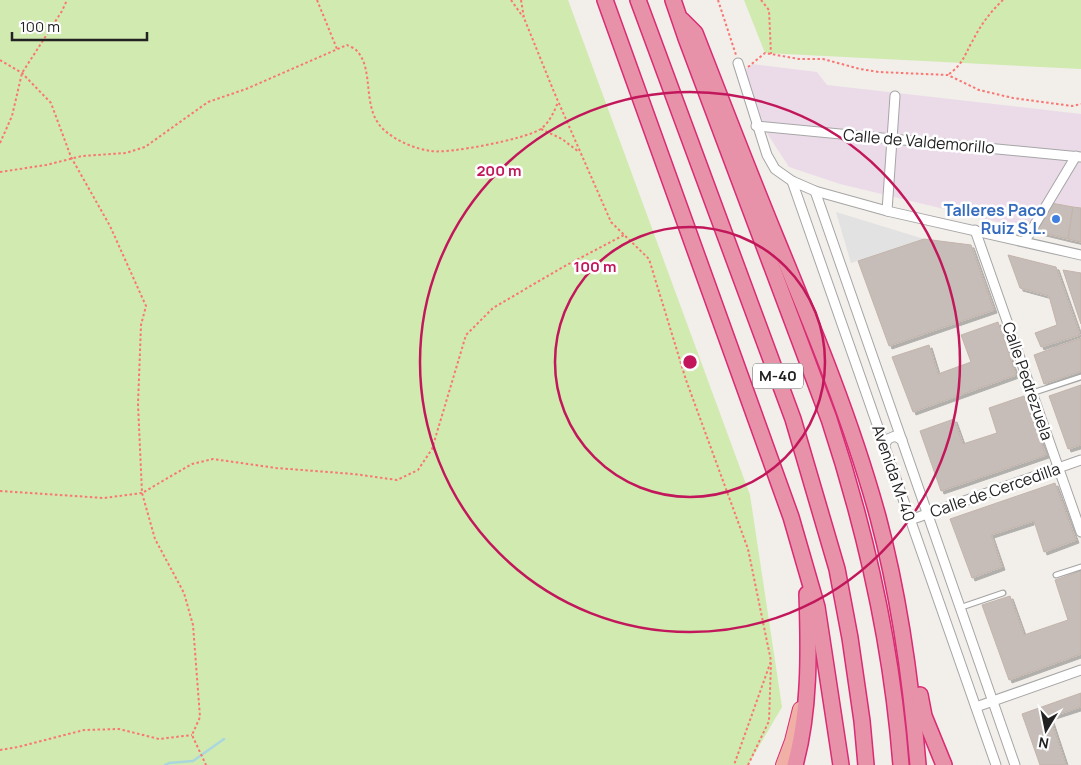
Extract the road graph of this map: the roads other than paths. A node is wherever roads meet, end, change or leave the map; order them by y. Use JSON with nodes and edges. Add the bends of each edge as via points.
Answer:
{"nodes":[{"id":1,"x":604,"y":0,"type":"edge"},
{"id":2,"x":638,"y":0,"type":"edge"},
{"id":3,"x":674,"y":0,"type":"edge"},
{"id":4,"x":680,"y":18,"type":"junction"},
{"id":5,"x":737,"y":60,"type":"road end"},
{"id":6,"x":895,"y":96,"type":"dead end"},
{"id":7,"x":756,"y":126,"type":"junction"},
{"id":8,"x":892,"y":139,"type":"junction"},
{"id":9,"x":1079,"y":156,"type":"edge"},
{"id":10,"x":792,"y":182,"type":"junction"},
{"id":11,"x":815,"y":191,"type":"junction"},
{"id":12,"x":887,"y":210,"type":"junction"},
{"id":13,"x":975,"y":230,"type":"junction"},
{"id":14,"x":1025,"y":241,"type":"junction"},
{"id":15,"x":1081,"y":255,"type":"edge"},
{"id":16,"x":1081,"y":377,"type":"edge"},
{"id":17,"x":1032,"y":393,"type":"junction"},
{"id":18,"x":902,"y":440,"type":"junction"},
{"id":19,"x":884,"y":446,"type":"junction"},
{"id":20,"x":1081,"y":460,"type":"edge"},
{"id":21,"x":1058,"y":468,"type":"junction"},
{"id":22,"x":928,"y":514,"type":"junction"},
{"id":23,"x":910,"y":520,"type":"junction"},
{"id":24,"x":1081,"y":532,"type":"edge"},
{"id":25,"x":1081,"y":567,"type":"edge"},
{"id":26,"x":807,"y":572,"type":"junction"},
{"id":27,"x":1056,"y":575,"type":"dead end"},
{"id":28,"x":1003,"y":593,"type":"dead end"},
{"id":29,"x":960,"y":606,"type":"junction"},
{"id":30,"x":905,"y":641,"type":"junction"},
{"id":31,"x":1081,"y":670,"type":"edge"},
{"id":32,"x":805,"y":692,"type":"junction"},
{"id":33,"x":993,"y":701,"type":"junction"},
{"id":34,"x":976,"y":707,"type":"junction"},
{"id":35,"x":783,"y":765,"type":"edge"},
{"id":36,"x":795,"y":765,"type":"edge"},
{"id":37,"x":841,"y":765,"type":"edge"},
{"id":38,"x":866,"y":765,"type":"edge"},
{"id":39,"x":901,"y":765,"type":"edge"},
{"id":40,"x":918,"y":765,"type":"edge"},
{"id":41,"x":944,"y":765,"type":"edge"},
{"id":42,"x":996,"y":765,"type":"edge"},
{"id":43,"x":1015,"y":765,"type":"edge"}],
"edges":[{"from":1,"to":26,"type":"highway","via":[[791,517]]},
{"from":2,"to":38,"type":"highway","number":"M-40","via":[[793,419],[837,569],[860,702]]},
{"from":3,"to":4,"type":"highway","number":"M-40"},
{"from":4,"to":30,"type":"highway","via":[[695,33],[845,414],[878,518]]},
{"from":4,"to":39,"type":"highway","number":"M-40","via":[[845,469],[886,642]]},
{"from":5,"to":7,"type":"street"},
{"from":6,"to":8,"type":"street"},
{"from":7,"to":8,"type":"street","name":"Calle de Valdemorillo"},
{"from":7,"to":10,"type":"street","via":[[775,169]]},
{"from":8,"to":9,"type":"street","name":"Calle de Valdemorillo"},
{"from":8,"to":12,"type":"street"},
{"from":9,"to":14,"type":"street"},
{"from":10,"to":11,"type":"street"},
{"from":10,"to":19,"type":"street","name":"Avenida M-40"},
{"from":11,"to":12,"type":"street"},
{"from":11,"to":18,"type":"street","name":"Avenida M-40"},
{"from":12,"to":13,"type":"street"},
{"from":13,"to":14,"type":"street"},
{"from":13,"to":17,"type":"street","name":"Calle Pedrezuela"},
{"from":14,"to":15,"type":"street"},
{"from":16,"to":17,"type":"lane"},
{"from":17,"to":21,"type":"street","name":"Calle Pedrezuela"},
{"from":18,"to":19,"type":"street","via":[[895,436]]},
{"from":18,"to":22,"type":"street","name":"Avenida M-40"},
{"from":19,"to":23,"type":"street","name":"Avenida M-40"},
{"from":20,"to":21,"type":"street","name":"Calle de Cercedilla"},
{"from":21,"to":22,"type":"street","name":"Calle de Cercedilla"},
{"from":21,"to":24,"type":"street","name":"Calle Pedrezuela"},
{"from":22,"to":23,"type":"street","name":"Calle de Cercedilla"},
{"from":22,"to":29,"type":"street","name":"Avenida M-40"},
{"from":23,"to":34,"type":"street","name":"Avenida M-40"},
{"from":25,"to":27,"type":"lane"},
{"from":26,"to":32,"type":"highway"},
{"from":26,"to":37,"type":"highway","via":[[818,608]]},
{"from":28,"to":29,"type":"lane"},
{"from":29,"to":33,"type":"street","name":"Avenida M-40"},
{"from":30,"to":40,"type":"highway"},
{"from":30,"to":41,"type":"highway","via":[[924,716]]},
{"from":31,"to":33,"type":"street"},
{"from":32,"to":35,"type":"highway"},
{"from":32,"to":36,"type":"highway","via":[[807,703]]},
{"from":33,"to":34,"type":"street"},
{"from":33,"to":43,"type":"street","name":"Avenida M-40"},
{"from":34,"to":42,"type":"street","name":"Avenida M-40"}]}
